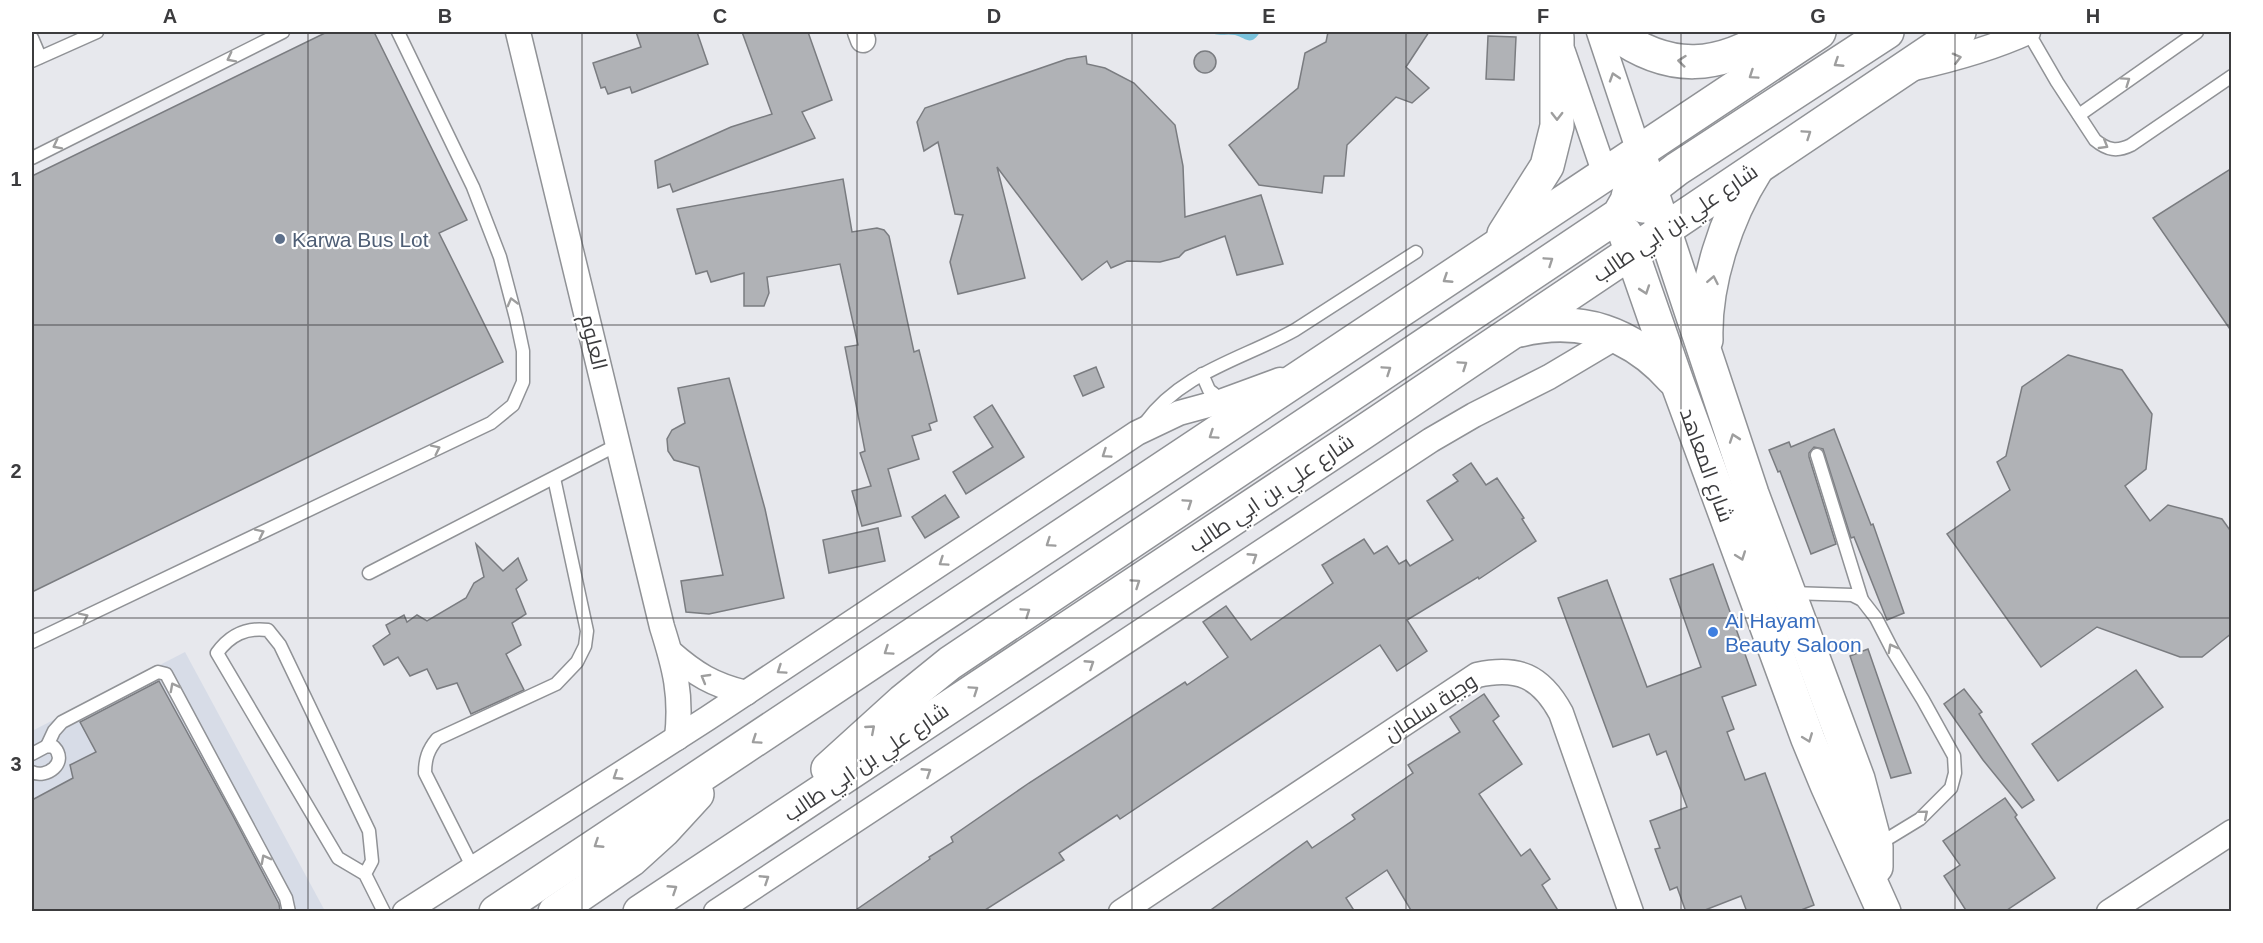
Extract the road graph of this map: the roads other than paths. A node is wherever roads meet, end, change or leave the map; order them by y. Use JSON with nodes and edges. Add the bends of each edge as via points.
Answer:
{"nodes":[{"id":1,"x":97,"y":32,"type":"edge"},
{"id":2,"x":284,"y":32,"type":"edge"},
{"id":3,"x":398,"y":32,"type":"edge"},
{"id":4,"x":518,"y":32,"type":"edge"},
{"id":5,"x":1599,"y":32,"type":"edge"},
{"id":6,"x":1613,"y":32,"type":"edge"},
{"id":7,"x":1776,"y":32,"type":"edge"},
{"id":8,"x":1820,"y":32,"type":"edge"},
{"id":9,"x":1887,"y":32,"type":"edge"},
{"id":10,"x":1959,"y":32,"type":"edge"},
{"id":11,"x":2028,"y":32,"type":"edge"},
{"id":12,"x":2197,"y":32,"type":"edge"},
{"id":13,"x":1557,"y":34,"type":"edge"},
{"id":14,"x":32,"y":38,"type":"edge"},
{"id":15,"x":36,"y":59,"type":"edge"},
{"id":16,"x":1900,"y":71,"type":"junction"},
{"id":17,"x":2232,"y":75,"type":"edge"},
{"id":18,"x":2079,"y":115,"type":"junction"},
{"id":19,"x":1639,"y":152,"type":"junction"},
{"id":20,"x":32,"y":158,"type":"edge"},
{"id":21,"x":1758,"y":166,"type":"junction"},
{"id":22,"x":1605,"y":174,"type":"junction"},
{"id":23,"x":1651,"y":189,"type":"junction"},
{"id":24,"x":1619,"y":214,"type":"junction"},
{"id":25,"x":1664,"y":230,"type":"junction"},
{"id":26,"x":1496,"y":246,"type":"junction"},
{"id":27,"x":1416,"y":252,"type":"dead end"},
{"id":28,"x":1632,"y":252,"type":"junction"},
{"id":29,"x":1512,"y":332,"type":"junction"},
{"id":30,"x":1618,"y":336,"type":"junction"},
{"id":31,"x":1707,"y":359,"type":"junction"},
{"id":32,"x":1314,"y":367,"type":"junction"},
{"id":33,"x":1202,"y":374,"type":"junction"},
{"id":34,"x":1677,"y":382,"type":"junction"},
{"id":35,"x":1223,"y":401,"type":"junction"},
{"id":36,"x":1137,"y":433,"type":"junction"},
{"id":37,"x":619,"y":444,"type":"junction"},
{"id":38,"x":1817,"y":455,"type":"dead end"},
{"id":39,"x":554,"y":478,"type":"junction"},
{"id":40,"x":369,"y":573,"type":"dead end"},
{"id":41,"x":1790,"y":592,"type":"junction"},
{"id":42,"x":1862,"y":600,"type":"junction"},
{"id":43,"x":32,"y":642,"type":"edge"},
{"id":44,"x":670,"y":652,"type":"junction"},
{"id":45,"x":746,"y":693,"type":"junction"},
{"id":46,"x":677,"y":738,"type":"junction"},
{"id":47,"x":47,"y":746,"type":"junction"},
{"id":48,"x":32,"y":754,"type":"edge"},
{"id":49,"x":717,"y":766,"type":"junction"},
{"id":50,"x":32,"y":772,"type":"edge"},
{"id":51,"x":767,"y":827,"type":"junction"},
{"id":52,"x":2232,"y":832,"type":"edge"},
{"id":53,"x":1876,"y":847,"type":"junction"},
{"id":54,"x":473,"y":868,"type":"junction"},
{"id":55,"x":365,"y":874,"type":"junction"},
{"id":56,"x":1880,"y":902,"type":"edge"},
{"id":57,"x":289,"y":912,"type":"edge"},
{"id":58,"x":384,"y":912,"type":"edge"},
{"id":59,"x":405,"y":912,"type":"edge"},
{"id":60,"x":496,"y":912,"type":"edge"},
{"id":61,"x":555,"y":912,"type":"edge"},
{"id":62,"x":640,"y":912,"type":"edge"},
{"id":63,"x":716,"y":912,"type":"edge"},
{"id":64,"x":1121,"y":912,"type":"edge"},
{"id":65,"x":1631,"y":912,"type":"edge"},
{"id":66,"x":2109,"y":912,"type":"edge"}],
"edges":[{"from":1,"to":15,"type":"lane"},
{"from":2,"to":20,"type":"lane","one_way":true},
{"from":43,"to":3,"type":"lane","one_way":true,"via":[[491,423],[513,405],[523,382],[523,351],[500,257],[472,187]]},
{"from":4,"to":37,"type":"street","name":"العلوم"},
{"from":19,"to":5,"type":"street","name":"شارع المعاهد","one_way":true},
{"from":7,"to":6,"type":"main road","one_way":true,"via":[[1745,51],[1692,62],[1665,59]]},
{"from":8,"to":19,"type":"main road","one_way":true},
{"from":9,"to":23,"type":"main road","one_way":true},
{"from":10,"to":16,"type":"main road","name":"شارع علي بن ابي طالب"},
{"from":16,"to":11,"type":"street","name":"شارع علي بن ابي طالب","one_way":true,"via":[[1962,57]]},
{"from":11,"to":18,"type":"lane"},
{"from":18,"to":12,"type":"lane","one_way":true},
{"from":13,"to":22,"type":"street","name":"شارع المعاهد"},
{"from":13,"to":26,"type":"main road","one_way":true,"via":[[1557,126],[1546,166]]},
{"from":14,"to":15,"type":"lane"},
{"from":21,"to":16,"type":"main road","name":"شارع علي بن ابي طالب","one_way":true},
{"from":18,"to":17,"type":"lane","one_way":true,"via":[[2095,140],[2112,150],[2122,149]]},
{"from":19,"to":22,"type":"main road"},
{"from":19,"to":23,"type":"main road","name":"شارع المعاهد"},
{"from":19,"to":24,"type":"main road","via":[[1627,201]]},
{"from":21,"to":25,"type":"main road","name":"شارع علي بن ابي طالب"},
{"from":31,"to":21,"type":"main road","one_way":true,"via":[[1708,304],[1720,249],[1742,192]]},
{"from":22,"to":24,"type":"main road","name":"شارع المعاهد"},
{"from":22,"to":26,"type":"main road"},
{"from":23,"to":25,"type":"main road","name":"شارع المعاهد"},
{"from":23,"to":28,"type":"main road","via":[[1640,212]]},
{"from":24,"to":28,"type":"main road","name":"شارع المعاهد"},
{"from":51,"to":24,"type":"main road","one_way":true,"via":[[862,736],[950,663]]},
{"from":25,"to":28,"type":"main road","name":"شارع علي بن ابي طالب"},
{"from":25,"to":31,"type":"main road","name":"شارع المعاهد"},
{"from":26,"to":32,"type":"main road","one_way":true},
{"from":27,"to":33,"type":"lane","via":[[1295,330]]},
{"from":28,"to":29,"type":"main road","name":"شارع علي بن ابي طالب"},
{"from":28,"to":34,"type":"main road","name":"شارع المعاهد","one_way":true},
{"from":29,"to":30,"type":"main road","via":[[1566,324]]},
{"from":51,"to":29,"type":"main road","name":"شارع علي بن ابي طالب","one_way":true},
{"from":30,"to":34,"type":"main road","via":[[1653,358]]},
{"from":63,"to":30,"type":"street","name":"شارع علي بن ابي طالب","one_way":true,"via":[[1431,440]]},
{"from":41,"to":31,"type":"main road","name":"شارع المعاهد","one_way":true},
{"from":32,"to":35,"type":"street"},
{"from":32,"to":49,"type":"main road","one_way":true},
{"from":33,"to":35,"type":"lane","via":[[1209,390]]},
{"from":33,"to":36,"type":"lane","via":[[1166,400]]},
{"from":34,"to":56,"type":"main road","name":"شارع المعاهد","one_way":true,"via":[[1808,739]]},
{"from":35,"to":36,"type":"street","via":[[1179,413]]},
{"from":36,"to":45,"type":"street","one_way":true},
{"from":37,"to":39,"type":"lane"},
{"from":37,"to":44,"type":"street","name":"العلوم"},
{"from":38,"to":42,"type":"lane"},
{"from":39,"to":40,"type":"lane"},
{"from":39,"to":54,"type":"lane","via":[[586,631],[585,646],[577,662],[556,684],[438,739],[429,748],[425,762],[425,773]]},
{"from":41,"to":42,"type":"lane","via":[[1852,595]]},
{"from":41,"to":53,"type":"main road","name":"شارع المعاهد","via":[[1845,740]]},
{"from":53,"to":42,"type":"lane","one_way":true,"via":[[1920,819],[1951,788],[1955,773],[1954,756],[1939,728]]},
{"from":45,"to":44,"type":"street","one_way":true,"via":[[705,679]]},
{"from":44,"to":46,"type":"street","name":"العلوم","via":[[679,694]]},
{"from":45,"to":46,"type":"street"},
{"from":46,"to":54,"type":"street","one_way":true},
{"from":47,"to":48,"type":"lane"},
{"from":47,"to":50,"type":"lane","via":[[60,752],[60,760],[43,773]]},
{"from":57,"to":47,"type":"lane","one_way":true,"via":[[286,898],[166,674],[158,672],[72,716],[54,731]]},
{"from":49,"to":60,"type":"main road","one_way":true},
{"from":49,"to":61,"type":"main road","via":[[687,805],[631,860]]},
{"from":62,"to":51,"type":"main road","name":"شارع علي بن ابي طالب","one_way":true},
{"from":52,"to":66,"type":"street"},
{"from":53,"to":56,"type":"main road","name":"شارع المعاهد"},
{"from":54,"to":59,"type":"street"},
{"from":55,"to":55,"type":"lane","via":[[338,858],[217,653],[226,640],[256,628],[268,630],[280,645],[369,831],[372,861]]},
{"from":55,"to":58,"type":"lane"},
{"from":64,"to":65,"type":"street","name":"وجبة سلمان","via":[[1477,675],[1497,670],[1518,672],[1536,681],[1552,695],[1562,713]]}]}
